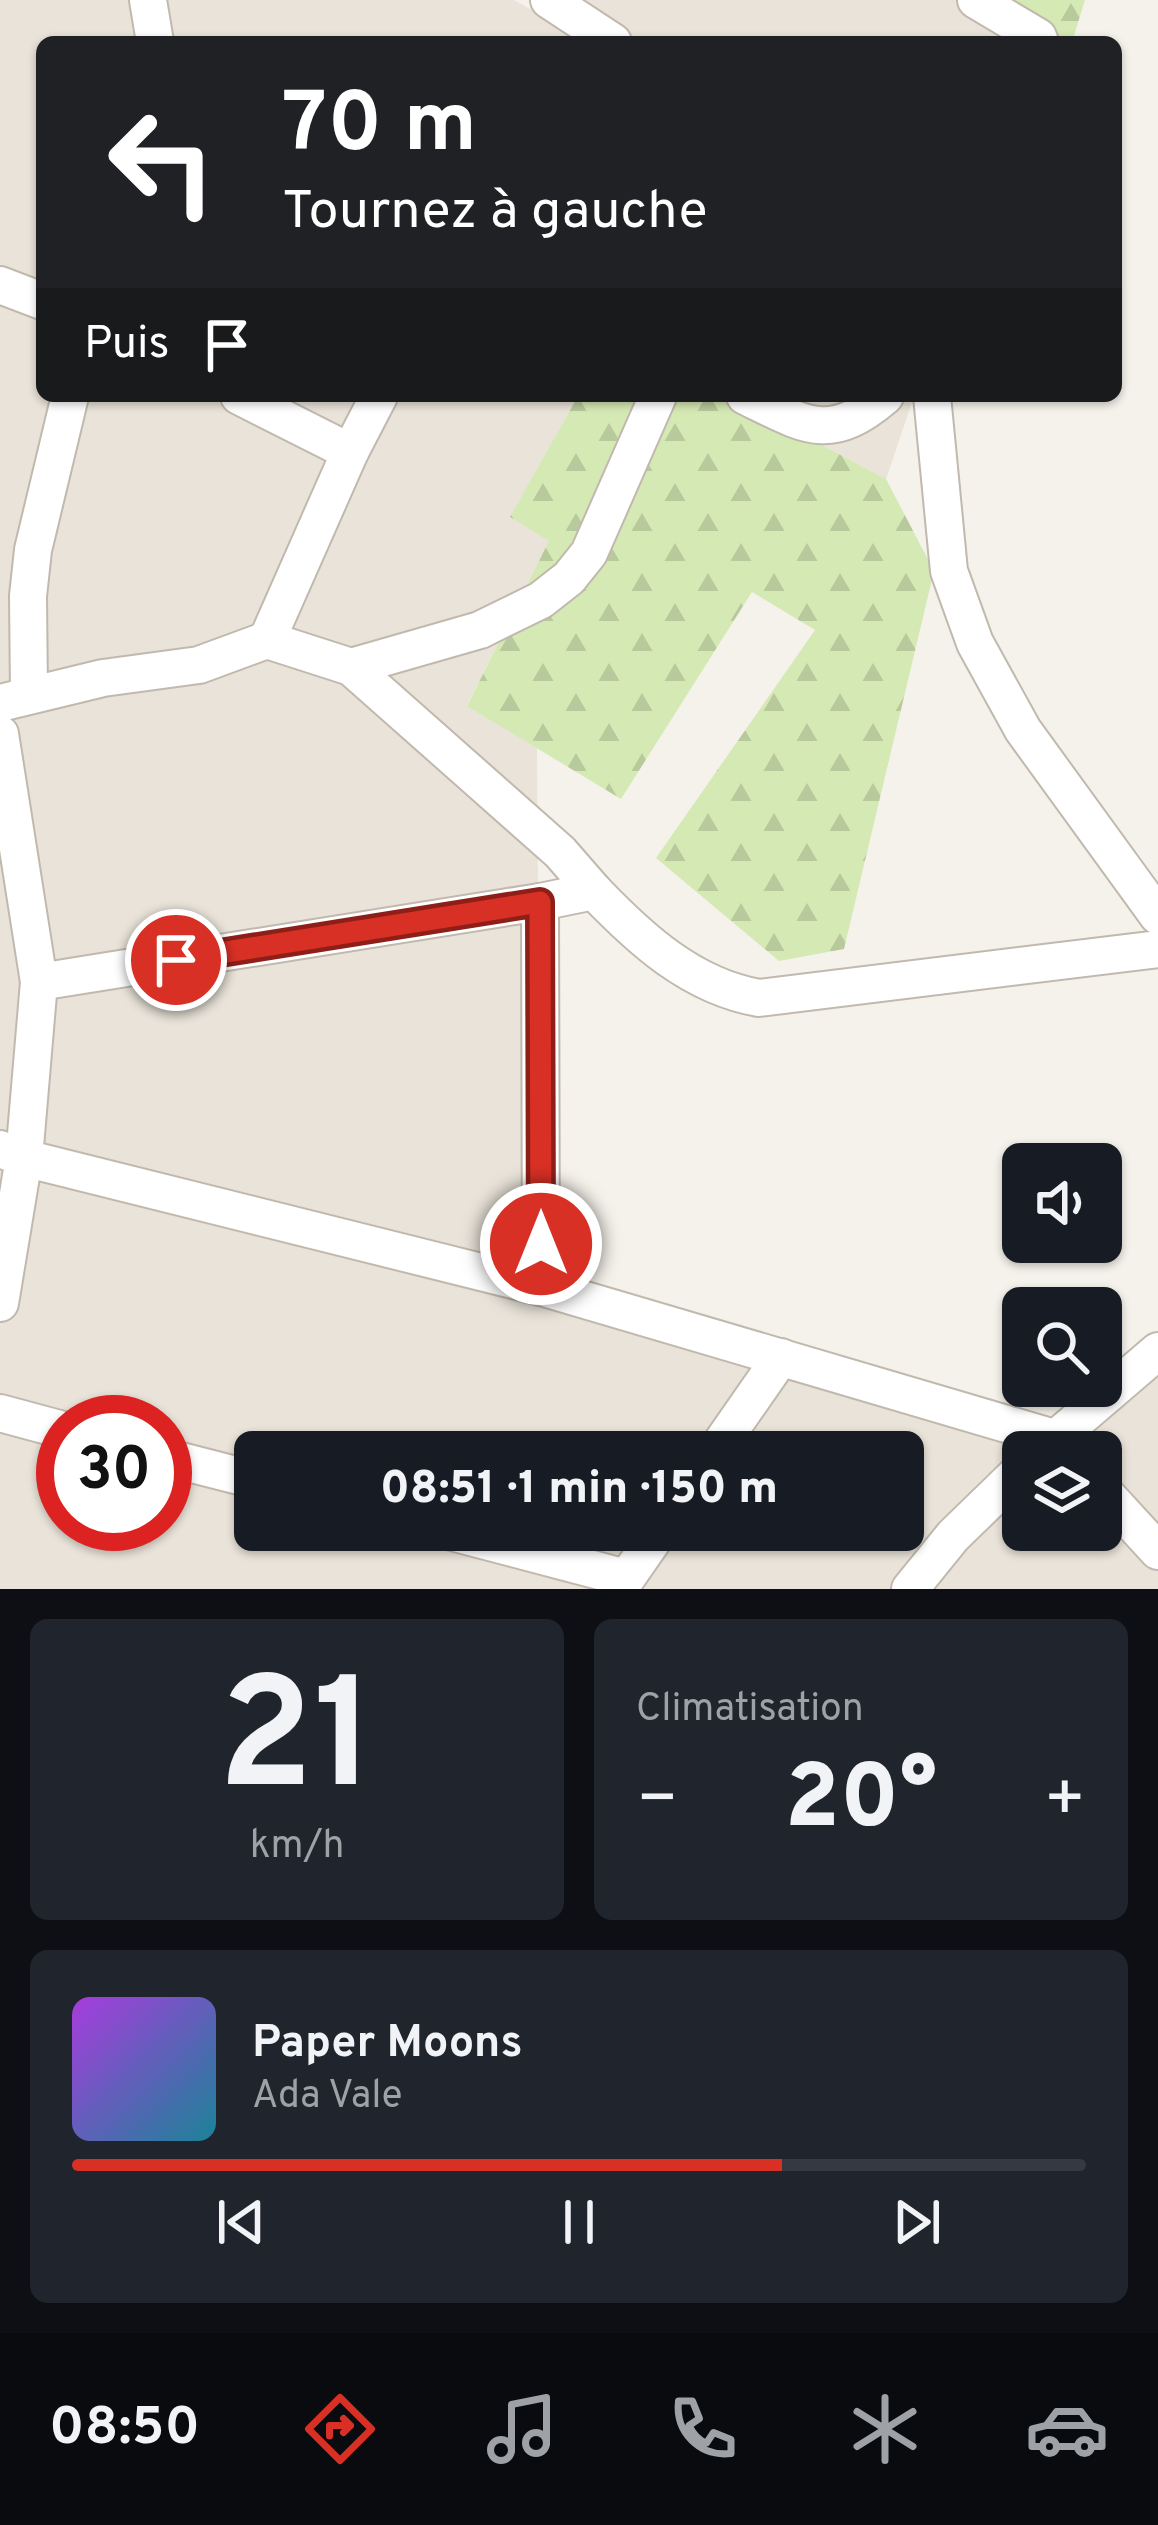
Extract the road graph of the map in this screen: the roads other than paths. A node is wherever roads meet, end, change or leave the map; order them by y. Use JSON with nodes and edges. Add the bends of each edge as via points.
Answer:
{"nodes":[{"id":1,"x":148,"y":0,"type":"edge"},
{"id":2,"x":549,"y":0,"type":"edge"},
{"id":3,"x":976,"y":0,"type":"edge"},
{"id":4,"x":581,"y":21,"type":"edge"},
{"id":5,"x":154,"y":36,"type":"edge"},
{"id":6,"x":1036,"y":36,"type":"edge"},
{"id":7,"x":0,"y":285,"type":"edge"},
{"id":8,"x":36,"y":299,"type":"edge"},
{"id":9,"x":69,"y":402,"type":"edge"},
{"id":10,"x":250,"y":402,"type":"edge"},
{"id":11,"x":376,"y":402,"type":"edge"},
{"id":12,"x":655,"y":402,"type":"edge"},
{"id":13,"x":760,"y":402,"type":"edge"},
{"id":14,"x":878,"y":402,"type":"edge"},
{"id":15,"x":933,"y":402,"type":"edge"},
{"id":16,"x":350,"y":452,"type":"junction"},
{"id":17,"x":267,"y":640,"type":"junction"},
{"id":18,"x":351,"y":667,"type":"junction"},
{"id":19,"x":15,"y":699,"type":"edge"},
{"id":20,"x":0,"y":734,"type":"edge"},
{"id":21,"x":594,"y":891,"type":"junction"},
{"id":22,"x":540,"y":902,"type":"junction"},
{"id":23,"x":1158,"y":916,"type":"edge"},
{"id":24,"x":1158,"y":949,"type":"edge"},
{"id":25,"x":39,"y":982,"type":"junction"},
{"id":26,"x":12,"y":1154,"type":"edge"},
{"id":27,"x":541,"y":1287,"type":"junction"},
{"id":28,"x":0,"y":1303,"type":"edge"},
{"id":29,"x":1158,"y":1351,"type":"edge"},
{"id":30,"x":781,"y":1357,"type":"junction"},
{"id":31,"x":0,"y":1413,"type":"edge"},
{"id":32,"x":36,"y":1423,"type":"edge"},
{"id":33,"x":730,"y":1431,"type":"edge"},
{"id":34,"x":1005,"y":1431,"type":"edge"},
{"id":35,"x":1071,"y":1431,"type":"edge"},
{"id":36,"x":192,"y":1463,"type":"edge"},
{"id":37,"x":234,"y":1474,"type":"edge"},
{"id":38,"x":1002,"y":1488,"type":"edge"},
{"id":39,"x":1122,"y":1512,"type":"edge"},
{"id":40,"x":513,"y":1551,"type":"edge"},
{"id":41,"x":645,"y":1551,"type":"edge"},
{"id":42,"x":1158,"y":1551,"type":"edge"},
{"id":43,"x":622,"y":1584,"type":"edge"},
{"id":44,"x":910,"y":1589,"type":"edge"}],
"edges":[{"from":1,"to":5,"type":"street"},
{"from":2,"to":4,"type":"street"},
{"from":3,"to":6,"type":"street"},
{"from":7,"to":8,"type":"street"},
{"from":9,"to":19,"type":"street","via":[[34,550]]},
{"from":10,"to":16,"type":"street"},
{"from":11,"to":16,"type":"street"},
{"from":12,"to":18,"type":"street","via":[[589,553],[569,578],[480,630]]},
{"from":13,"to":14,"type":"street","via":[[822,429],[860,418]]},
{"from":15,"to":23,"type":"street","via":[[949,571],[975,643],[1023,730]]},
{"from":16,"to":17,"type":"street"},
{"from":17,"to":18,"type":"street"},
{"from":17,"to":19,"type":"street","via":[[199,664]]},
{"from":18,"to":21,"type":"street"},
{"from":20,"to":25,"type":"street"},
{"from":21,"to":22,"type":"street"},
{"from":21,"to":24,"type":"street","via":[[638,936],[706,983],[759,998]]},
{"from":22,"to":25,"type":"street"},
{"from":22,"to":27,"type":"street"},
{"from":25,"to":26,"type":"street"},
{"from":26,"to":27,"type":"street"},
{"from":26,"to":28,"type":"street"},
{"from":27,"to":30,"type":"street"},
{"from":29,"to":35,"type":"street"},
{"from":30,"to":33,"type":"street"},
{"from":30,"to":34,"type":"street"},
{"from":31,"to":32,"type":"street"},
{"from":36,"to":37,"type":"street"},
{"from":38,"to":44,"type":"street"},
{"from":39,"to":42,"type":"street"},
{"from":40,"to":43,"type":"street"},
{"from":41,"to":43,"type":"street"}]}
